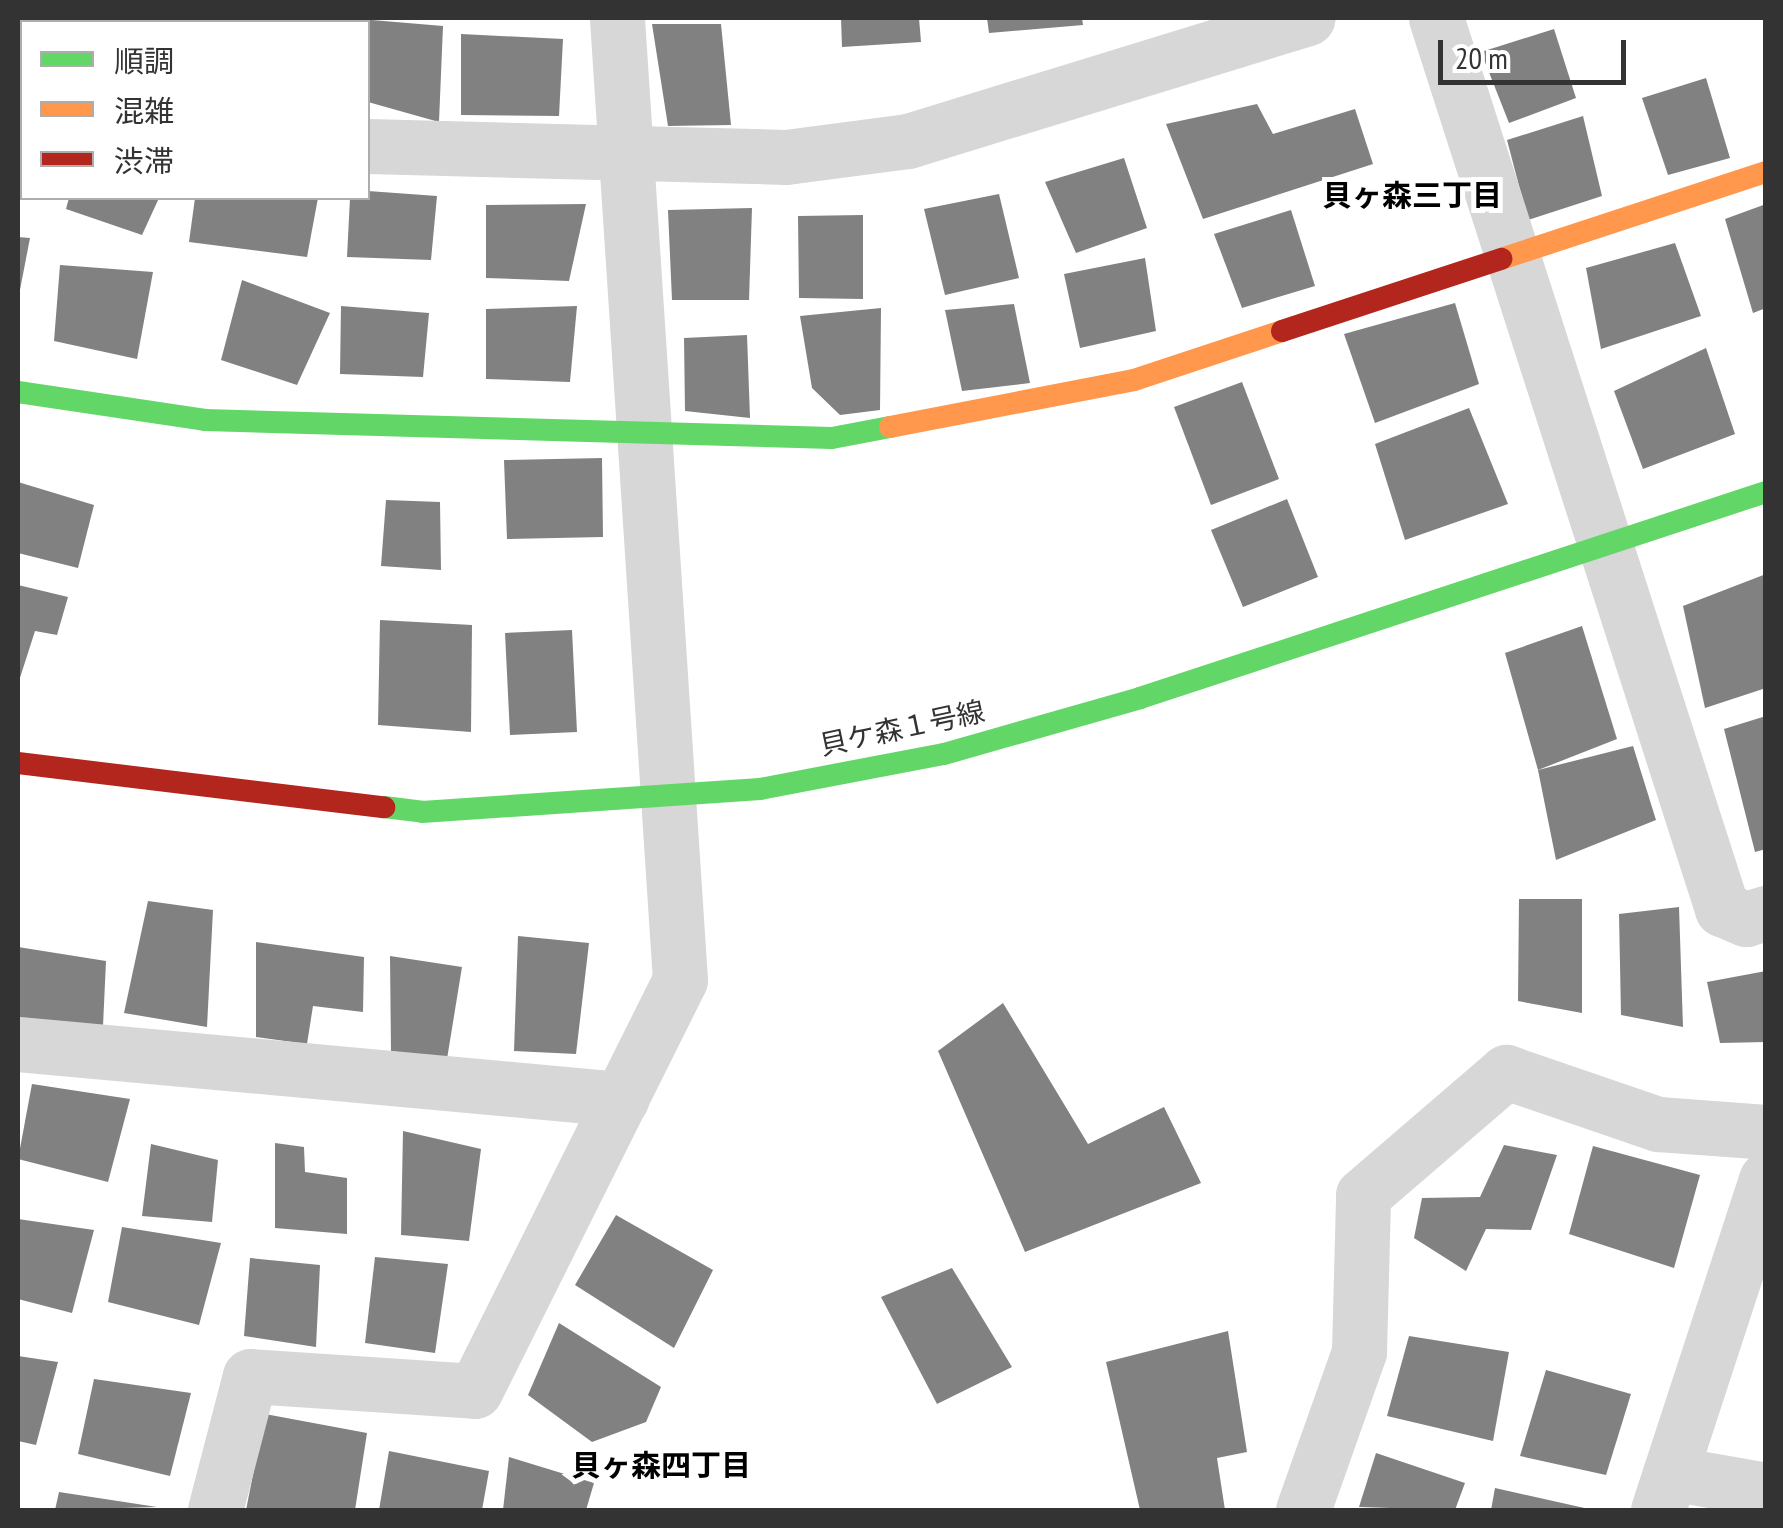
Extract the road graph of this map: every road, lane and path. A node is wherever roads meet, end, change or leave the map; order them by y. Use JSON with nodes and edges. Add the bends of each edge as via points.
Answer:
{"nodes":[{"id":1,"x":617,"y":18,"type":"edge"},
{"id":2,"x":1308,"y":18,"type":"edge"},
{"id":3,"x":1436,"y":18,"type":"edge"},
{"id":4,"x":370,"y":146,"type":"edge"},
{"id":5,"x":630,"y":156,"type":"junction"},
{"id":6,"x":1766,"y":172,"type":"edge"},
{"id":7,"x":1510,"y":252,"type":"junction"},
{"id":8,"x":18,"y":392,"type":"edge"},
{"id":9,"x":648,"y":436,"type":"junction"},
{"id":10,"x":1766,"y":492,"type":"edge"},
{"id":11,"x":1607,"y":542,"type":"junction"},
{"id":12,"x":18,"y":763,"type":"edge"},
{"id":13,"x":672,"y":798,"type":"junction"},
{"id":14,"x":1766,"y":913,"type":"edge"},
{"id":15,"x":18,"y":1044,"type":"edge"},
{"id":16,"x":621,"y":1099,"type":"junction"},
{"id":17,"x":1766,"y":1132,"type":"edge"},
{"id":18,"x":1766,"y":1178,"type":"edge"},
{"id":19,"x":1766,"y":1490,"type":"edge"},
{"id":20,"x":1664,"y":1492,"type":"edge"},
{"id":21,"x":215,"y":1510,"type":"edge"},
{"id":22,"x":1303,"y":1510,"type":"edge"}],
"edges":[{"from":1,"to":5,"type":"street"},
{"from":2,"to":5,"type":"street","via":[[908,141],[786,157]]},
{"from":3,"to":7,"type":"street"},
{"from":4,"to":5,"type":"street"},
{"from":5,"to":9,"type":"street"},
{"from":6,"to":7,"type":"street"},
{"from":7,"to":9,"type":"street","via":[[1134,380],[832,438]]},
{"from":7,"to":11,"type":"street"},
{"from":8,"to":9,"type":"street","via":[[206,420]]},
{"from":9,"to":13,"type":"street"},
{"from":10,"to":11,"type":"street","name":"貝ケ森１号線"},
{"from":11,"to":13,"type":"street","name":"貝ケ森１号線","via":[[1140,698],[944,754]]},
{"from":11,"to":14,"type":"street","via":[[1722,909],[1746,919]]},
{"from":12,"to":13,"type":"street","name":"貝ケ森１号線","via":[[422,812]]},
{"from":13,"to":16,"type":"street","via":[[680,980]]},
{"from":15,"to":16,"type":"street"},
{"from":16,"to":21,"type":"street","via":[[475,1391],[250,1376]]},
{"from":17,"to":22,"type":"street","via":[[1658,1124],[1506,1072],[1363,1195],[1359,1352]]},
{"from":18,"to":20,"type":"street"},
{"from":19,"to":20,"type":"street"}]}
